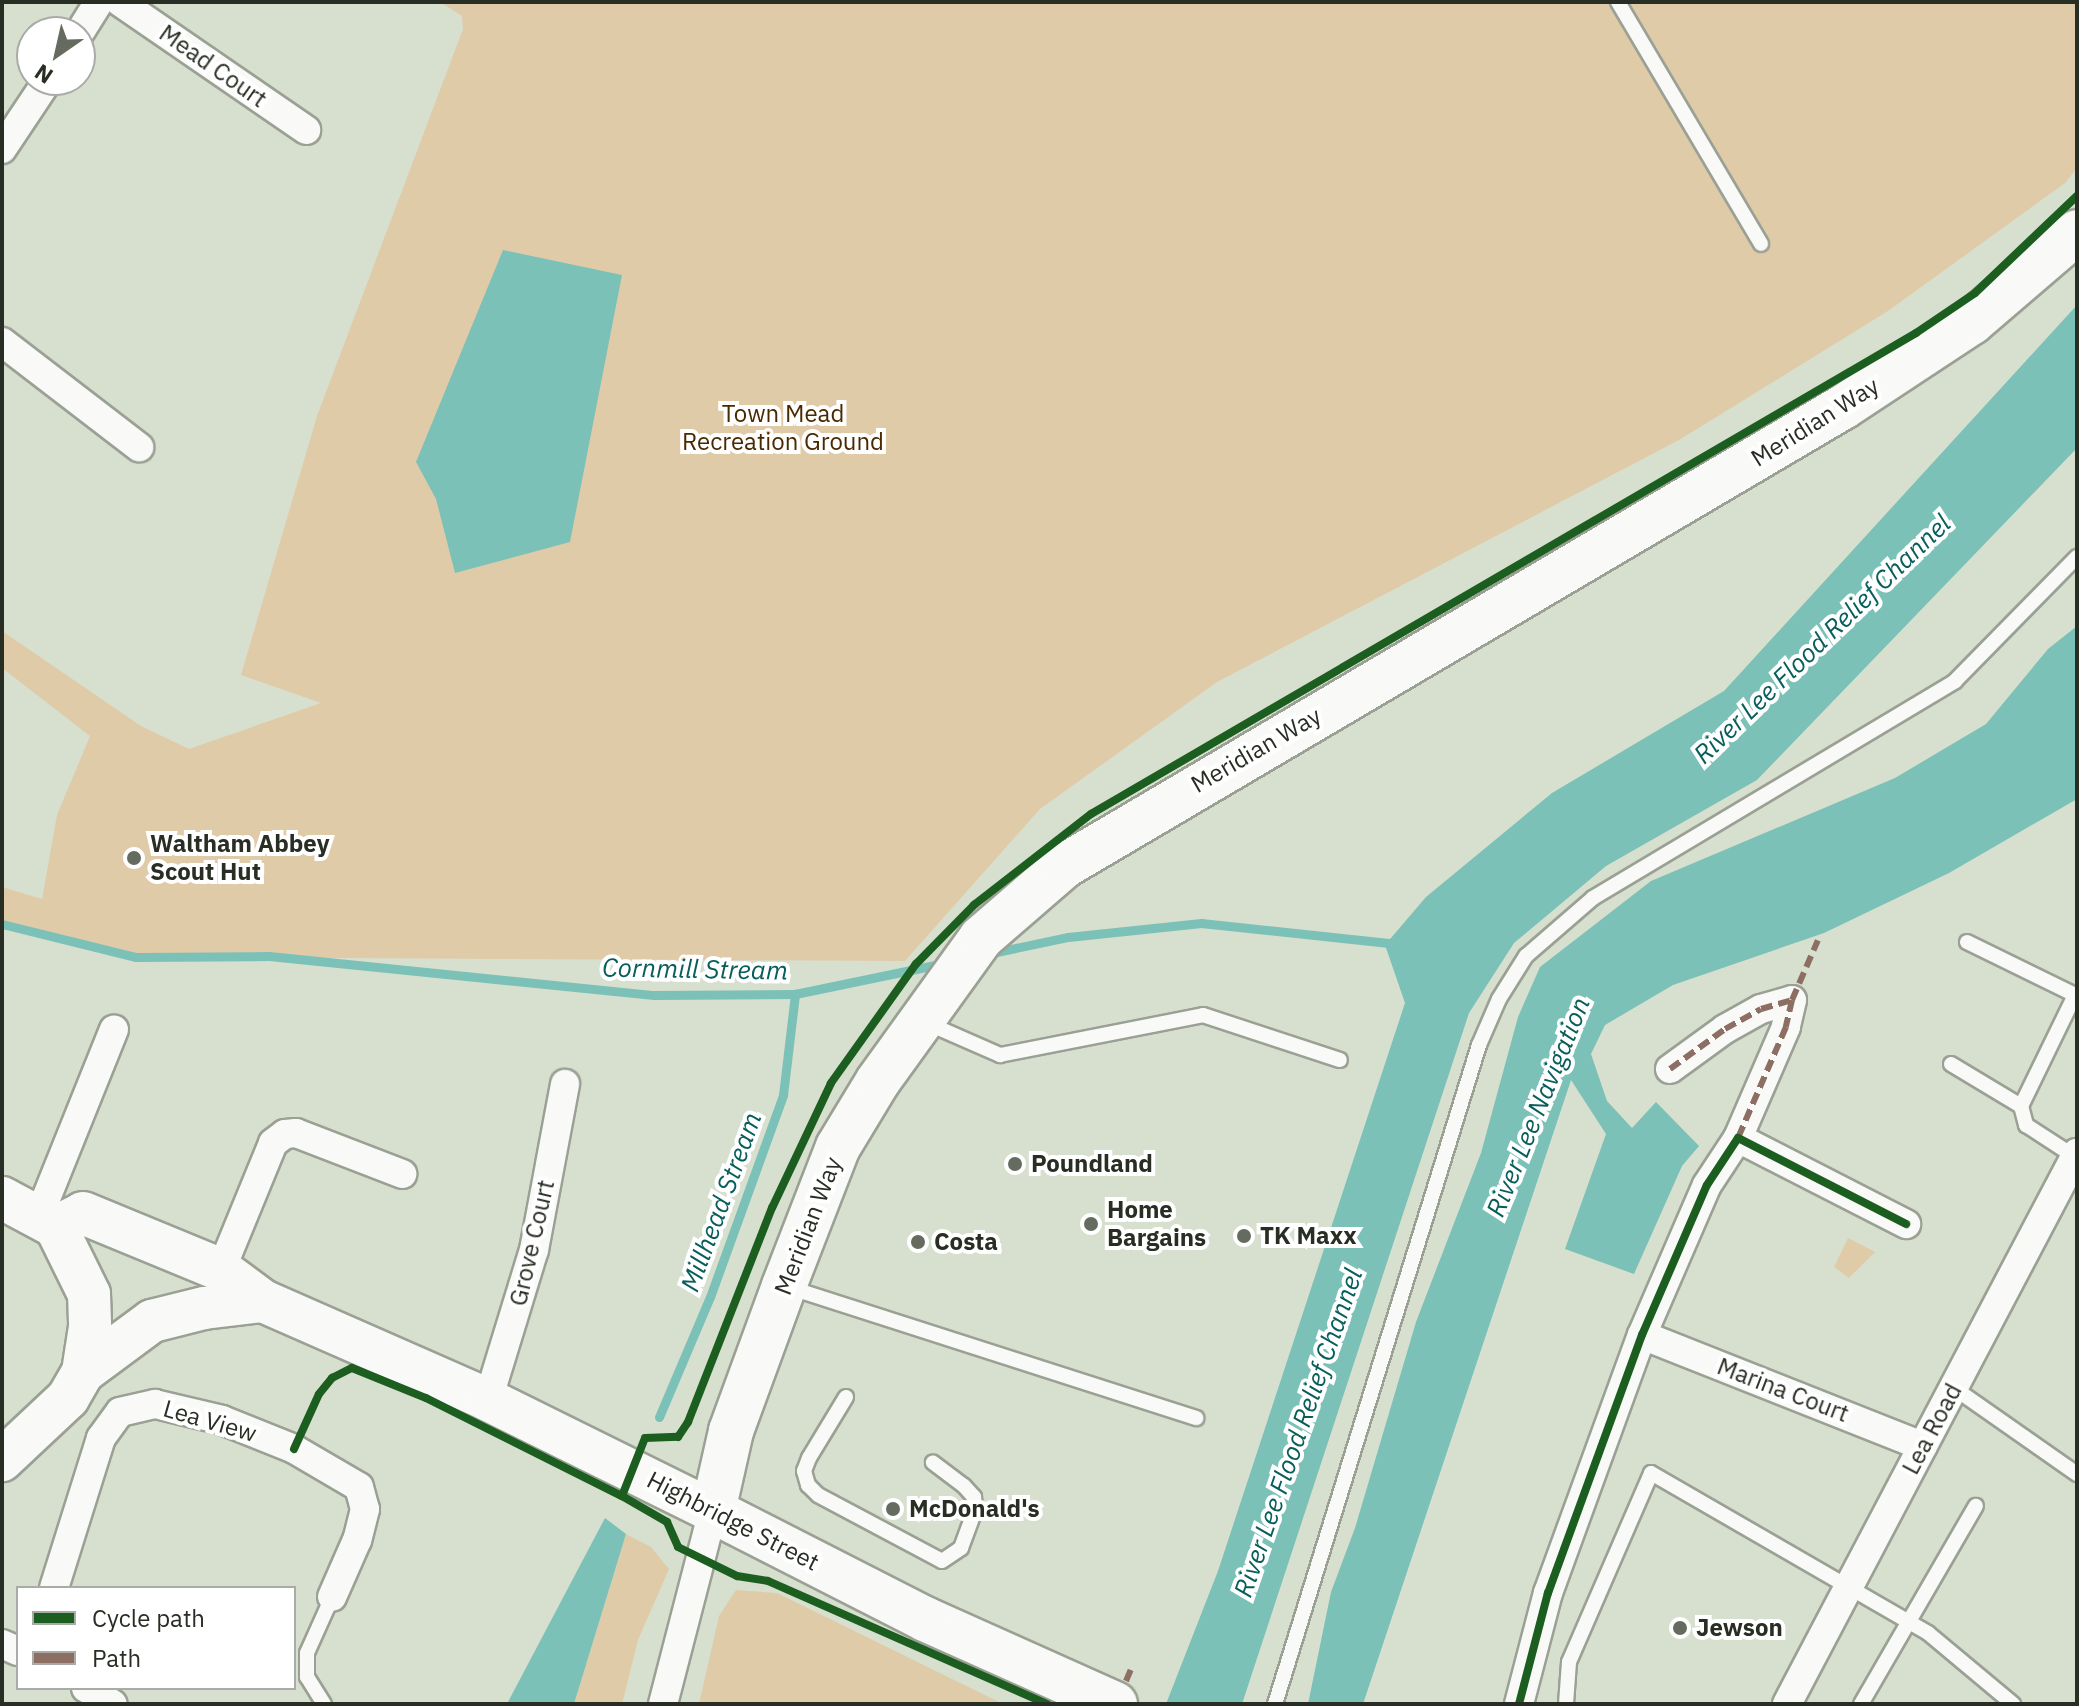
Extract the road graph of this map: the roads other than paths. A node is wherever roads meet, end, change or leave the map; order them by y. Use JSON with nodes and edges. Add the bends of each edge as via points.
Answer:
{"nodes":[{"id":1,"x":120,"y":2,"type":"edge"},
{"id":2,"x":1618,"y":2,"type":"edge"},
{"id":3,"x":37,"y":96,"type":"edge"},
{"id":4,"x":306,"y":130,"type":"dead end"},
{"id":5,"x":2,"y":149,"type":"edge"},
{"id":6,"x":2077,"y":232,"type":"edge"},
{"id":7,"x":1761,"y":244,"type":"dead end"},
{"id":8,"x":2,"y":342,"type":"edge"},
{"id":9,"x":139,"y":447,"type":"dead end"},
{"id":10,"x":2077,"y":557,"type":"edge"},
{"id":11,"x":1967,"y":942,"type":"dead end"},
{"id":12,"x":2076,"y":995,"type":"edge"},
{"id":13,"x":919,"y":1020,"type":"junction"},
{"id":14,"x":114,"y":1029,"type":"dead end"},
{"id":15,"x":1340,"y":1060,"type":"dead end"},
{"id":16,"x":1951,"y":1064,"type":"dead end"},
{"id":17,"x":1670,"y":1069,"type":"dead end"},
{"id":18,"x":565,"y":1084,"type":"dead end"},
{"id":19,"x":2021,"y":1106,"type":"junction"},
{"id":20,"x":1738,"y":1138,"type":"junction"},
{"id":21,"x":2076,"y":1155,"type":"edge"},
{"id":22,"x":402,"y":1174,"type":"dead end"},
{"id":23,"x":2,"y":1198,"type":"edge"},
{"id":24,"x":48,"y":1222,"type":"junction"},
{"id":25,"x":1906,"y":1224,"type":"dead end"},
{"id":26,"x":221,"y":1270,"type":"junction"},
{"id":27,"x":784,"y":1286,"type":"junction"},
{"id":28,"x":263,"y":1301,"type":"junction"},
{"id":29,"x":1642,"y":1335,"type":"junction"},
{"id":30,"x":83,"y":1372,"type":"junction"},
{"id":31,"x":1954,"y":1388,"type":"junction"},
{"id":32,"x":846,"y":1397,"type":"dead end"},
{"id":33,"x":488,"y":1400,"type":"junction"},
{"id":34,"x":1196,"y":1418,"type":"dead end"},
{"id":35,"x":1923,"y":1446,"type":"junction"},
{"id":36,"x":2,"y":1460,"type":"edge"},
{"id":37,"x":933,"y":1463,"type":"dead end"},
{"id":38,"x":2077,"y":1474,"type":"edge"},
{"id":39,"x":1976,"y":1506,"type":"dead end"},
{"id":40,"x":713,"y":1511,"type":"junction"},
{"id":41,"x":55,"y":1586,"type":"edge"},
{"id":42,"x":1850,"y":1586,"type":"junction"},
{"id":43,"x":332,"y":1597,"type":"joint"},
{"id":44,"x":1906,"y":1620,"type":"junction"},
{"id":45,"x":89,"y":1690,"type":"edge"},
{"id":46,"x":113,"y":1704,"type":"edge"},
{"id":47,"x":324,"y":1704,"type":"edge"},
{"id":48,"x":663,"y":1704,"type":"edge"},
{"id":49,"x":1115,"y":1704,"type":"edge"},
{"id":50,"x":1275,"y":1704,"type":"edge"},
{"id":51,"x":1519,"y":1704,"type":"edge"},
{"id":52,"x":1566,"y":1704,"type":"edge"},
{"id":53,"x":1787,"y":1704,"type":"edge"},
{"id":54,"x":1861,"y":1704,"type":"edge"},
{"id":55,"x":2013,"y":1704,"type":"edge"}],
"edges":[{"from":1,"to":4,"type":"street","name":"Mead Court"},
{"from":2,"to":7,"type":"lane"},
{"from":3,"to":5,"type":"street"},
{"from":6,"to":13,"type":"main road","name":"Meridian Way","via":[[1972,322],[1843,407],[1064,866],[981,938]]},
{"from":8,"to":9,"type":"street"},
{"from":10,"to":50,"type":"lane","via":[[1955,681],[1593,898],[1526,956],[1479,1045]]},
{"from":11,"to":12,"type":"lane"},
{"from":12,"to":19,"type":"lane"},
{"from":13,"to":15,"type":"lane","via":[[1000,1055],[1203,1015]]},
{"from":13,"to":27,"type":"main road","name":"Meridian Way","via":[[838,1147]]},
{"from":14,"to":24,"type":"street"},
{"from":16,"to":19,"type":"lane"},
{"from":17,"to":20,"type":"street","via":[[1725,1029],[1761,1009],[1792,1000],[1786,1027]]},
{"from":18,"to":33,"type":"street","name":"Grove Court","via":[[534,1250]]},
{"from":19,"to":21,"type":"lane","via":[[2026,1125]]},
{"from":20,"to":25,"type":"street"},
{"from":20,"to":29,"type":"street","via":[[1707,1185]]},
{"from":21,"to":31,"type":"street","name":"Lea Road"},
{"from":22,"to":26,"type":"street","via":[[296,1133],[285,1134],[273,1143]]},
{"from":23,"to":24,"type":"main road"},
{"from":24,"to":26,"type":"main road","name":"Highbridge Street","via":[[83,1213]]},
{"from":24,"to":30,"type":"main road","via":[[89,1294]]},
{"from":26,"to":28,"type":"main road","name":"Highbridge Street"},
{"from":27,"to":34,"type":"lane"},
{"from":27,"to":40,"type":"main road","name":"Meridian Way","via":[[731,1431]]},
{"from":28,"to":30,"type":"main road","via":[[152,1321]]},
{"from":28,"to":33,"type":"main road","name":"Highbridge Street"},
{"from":29,"to":35,"type":"street","name":"Marina Court"},
{"from":29,"to":51,"type":"street","via":[[1548,1593]]},
{"from":30,"to":36,"type":"main road","via":[[52,1417]]},
{"from":31,"to":35,"type":"street","name":"Lea Road"},
{"from":31,"to":38,"type":"lane"},
{"from":32,"to":37,"type":"lane","via":[[809,1458],[804,1471],[808,1485],[942,1561],[961,1548],[975,1510],[974,1497]]},
{"from":33,"to":40,"type":"main road","name":"Highbridge Street"},
{"from":35,"to":42,"type":"street","name":"Lea Road"},
{"from":39,"to":44,"type":"lane"},
{"from":40,"to":48,"type":"street"},
{"from":40,"to":49,"type":"main road","name":"Highbridge Street","via":[[925,1619]]},
{"from":41,"to":43,"type":"street","name":"Lea View","via":[[101,1438],[120,1412],[155,1404],[251,1431],[359,1487],[365,1509]]},
{"from":42,"to":44,"type":"lane"},
{"from":42,"to":52,"type":"lane","via":[[1651,1473],[1569,1662]]},
{"from":42,"to":53,"type":"street","name":"Lea Road"},
{"from":43,"to":47,"type":"lane","via":[[307,1653],[307,1677]]},
{"from":44,"to":54,"type":"lane"},
{"from":44,"to":55,"type":"lane"},
{"from":45,"to":46,"type":"street"}]}
